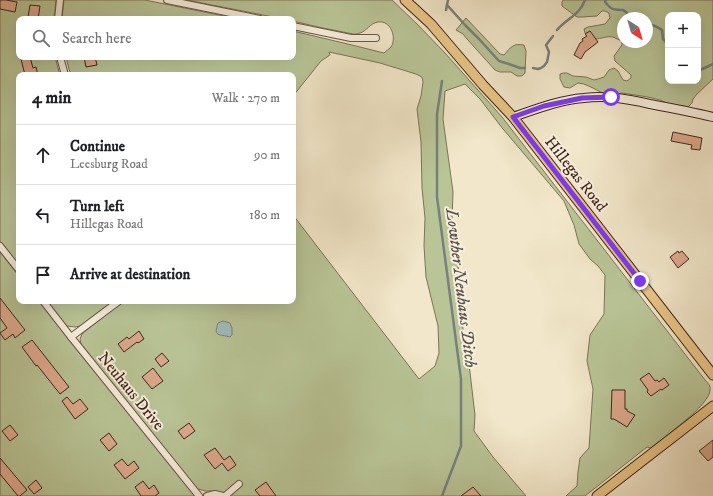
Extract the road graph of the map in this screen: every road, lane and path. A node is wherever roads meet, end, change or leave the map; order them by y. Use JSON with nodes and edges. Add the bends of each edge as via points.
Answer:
{"nodes":[{"id":1,"x":60,"y":0,"type":"edge"},
{"id":2,"x":166,"y":0,"type":"edge"},
{"id":3,"x":405,"y":0,"type":"edge"},
{"id":4,"x":58,"y":16,"type":"edge"},
{"id":5,"x":245,"y":16,"type":"edge"},
{"id":6,"x":296,"y":27,"type":"edge"},
{"id":7,"x":376,"y":38,"type":"dead end"},
{"id":8,"x":61,"y":60,"type":"edge"},
{"id":9,"x":64,"y":72,"type":"edge"},
{"id":10,"x":513,"y":117,"type":"junction"},
{"id":11,"x":713,"y":117,"type":"edge"},
{"id":12,"x":0,"y":246,"type":"edge"},
{"id":13,"x":16,"y":266,"type":"edge"},
{"id":14,"x":45,"y":304,"type":"edge"},
{"id":15,"x":115,"y":304,"type":"edge"},
{"id":16,"x":71,"y":337,"type":"junction"},
{"id":17,"x":713,"y":375,"type":"edge"},
{"id":18,"x":713,"y":406,"type":"edge"},
{"id":19,"x":239,"y":484,"type":"dead end"},
{"id":20,"x":200,"y":496,"type":"edge"},
{"id":21,"x":207,"y":496,"type":"edge"},
{"id":22,"x":224,"y":496,"type":"edge"},
{"id":23,"x":597,"y":496,"type":"edge"}],
"edges":[{"from":1,"to":4,"type":"street"},
{"from":2,"to":5,"type":"street"},
{"from":3,"to":10,"type":"main road","name":"Hillegas Road","via":[[431,24]]},
{"from":6,"to":7,"type":"street","via":[[351,38]]},
{"from":8,"to":9,"type":"street"},
{"from":10,"to":11,"type":"main road","via":[[564,101],[611,97]]},
{"from":10,"to":17,"type":"main road","name":"Hillegas Road"},
{"from":12,"to":13,"type":"street"},
{"from":14,"to":16,"type":"street","name":"Neuhaus Drive"},
{"from":15,"to":16,"type":"street"},
{"from":16,"to":20,"type":"street","name":"Neuhaus Drive"},
{"from":18,"to":23,"type":"main road"},
{"from":19,"to":22,"type":"street"},
{"from":21,"to":22,"type":"street"}]}
